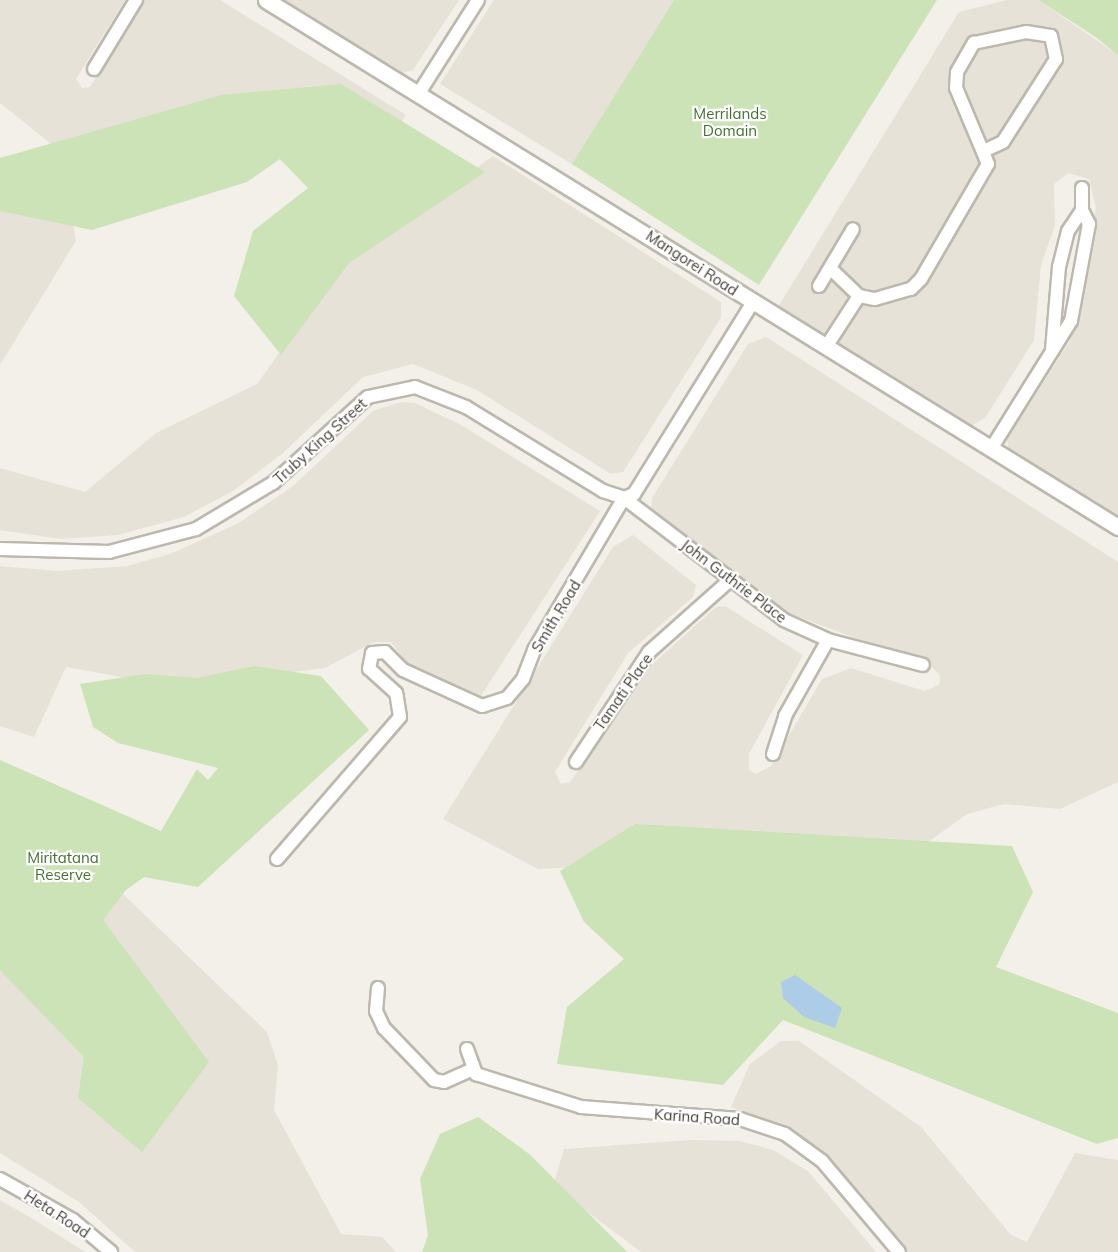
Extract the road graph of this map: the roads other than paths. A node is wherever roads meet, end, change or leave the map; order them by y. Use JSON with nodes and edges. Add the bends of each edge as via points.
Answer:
{"nodes":[{"id":1,"x":136,"y":0,"type":"edge"},
{"id":2,"x":266,"y":0,"type":"edge"},
{"id":3,"x":478,"y":0,"type":"edge"},
{"id":4,"x":94,"y":69,"type":"dead end"},
{"id":5,"x":419,"y":93,"type":"junction"},
{"id":6,"x":984,"y":151,"type":"junction"},
{"id":7,"x":1082,"y":188,"type":"dead end"},
{"id":8,"x":1082,"y":210,"type":"junction"},
{"id":9,"x":853,"y":229,"type":"dead end"},
{"id":10,"x":830,"y":268,"type":"junction"},
{"id":11,"x":819,"y":286,"type":"dead end"},
{"id":12,"x":859,"y":296,"type":"junction"},
{"id":13,"x":753,"y":302,"type":"junction"},
{"id":14,"x":826,"y":347,"type":"junction"},
{"id":15,"x":1052,"y":350,"type":"junction"},
{"id":16,"x":991,"y":449,"type":"junction"},
{"id":17,"x":624,"y":498,"type":"junction"},
{"id":18,"x":1118,"y":527,"type":"edge"},
{"id":19,"x":0,"y":549,"type":"edge"},
{"id":20,"x":730,"y":580,"type":"junction"},
{"id":21,"x":828,"y":640,"type":"junction"},
{"id":22,"x":923,"y":665,"type":"dead end"},
{"id":23,"x":773,"y":754,"type":"dead end"},
{"id":24,"x":576,"y":762,"type":"dead end"},
{"id":25,"x":277,"y":859,"type":"dead end"},
{"id":26,"x":378,"y":988,"type":"dead end"},
{"id":27,"x":467,"y":1049,"type":"dead end"},
{"id":28,"x":471,"y":1070,"type":"junction"},
{"id":29,"x":0,"y":1179,"type":"edge"},
{"id":30,"x":111,"y":1252,"type":"edge"},
{"id":31,"x":899,"y":1252,"type":"edge"}],
"edges":[{"from":1,"to":4,"type":"street"},
{"from":2,"to":5,"type":"street","name":"Mangorei Road"},
{"from":3,"to":5,"type":"street"},
{"from":5,"to":13,"type":"street","name":"Mangorei Road"},
{"from":6,"to":6,"type":"street","via":[[956,88],[957,72],[974,43],[1043,32],[1056,41],[1056,59],[1003,141]]},
{"from":6,"to":12,"type":"street","via":[[988,164],[921,279],[911,289],[874,299]]},
{"from":7,"to":8,"type":"street"},
{"from":8,"to":15,"type":"street","via":[[1068,231],[1059,267]]},
{"from":8,"to":15,"type":"street","via":[[1089,224],[1071,321]]},
{"from":9,"to":10,"type":"street"},
{"from":10,"to":11,"type":"street"},
{"from":10,"to":12,"type":"street"},
{"from":12,"to":14,"type":"street"},
{"from":13,"to":14,"type":"street","name":"Mangorei Road"},
{"from":13,"to":17,"type":"street","name":"Smith Road","via":[[634,494]]},
{"from":14,"to":16,"type":"street","name":"Mangorei Road"},
{"from":15,"to":16,"type":"street"},
{"from":16,"to":18,"type":"street","name":"Mangorei Road"},
{"from":17,"to":19,"type":"street","name":"Truby King Street","via":[[603,491],[449,398],[399,387],[356,405],[273,483],[196,529],[109,552]]},
{"from":17,"to":20,"type":"street","name":"John Guthrie Place"},
{"from":17,"to":25,"type":"street","name":"Smith Road","via":[[534,650],[524,679],[499,704],[477,704],[403,670],[385,652],[372,653],[369,669],[396,693],[400,717]]},
{"from":20,"to":21,"type":"street","name":"John Guthrie Place","via":[[784,620]]},
{"from":20,"to":24,"type":"street","name":"Tamati Place","via":[[649,652]]},
{"from":21,"to":22,"type":"street","name":"John Guthrie Place"},
{"from":21,"to":23,"type":"street","via":[[784,716]]},
{"from":26,"to":28,"type":"street","via":[[376,1011],[384,1028],[434,1080],[444,1082]]},
{"from":27,"to":28,"type":"street"},
{"from":28,"to":31,"type":"street","name":"Karina Road","via":[[581,1107],[740,1119],[784,1134],[822,1161]]},
{"from":29,"to":30,"type":"street","name":"Heta Road","via":[[73,1220]]}]}
